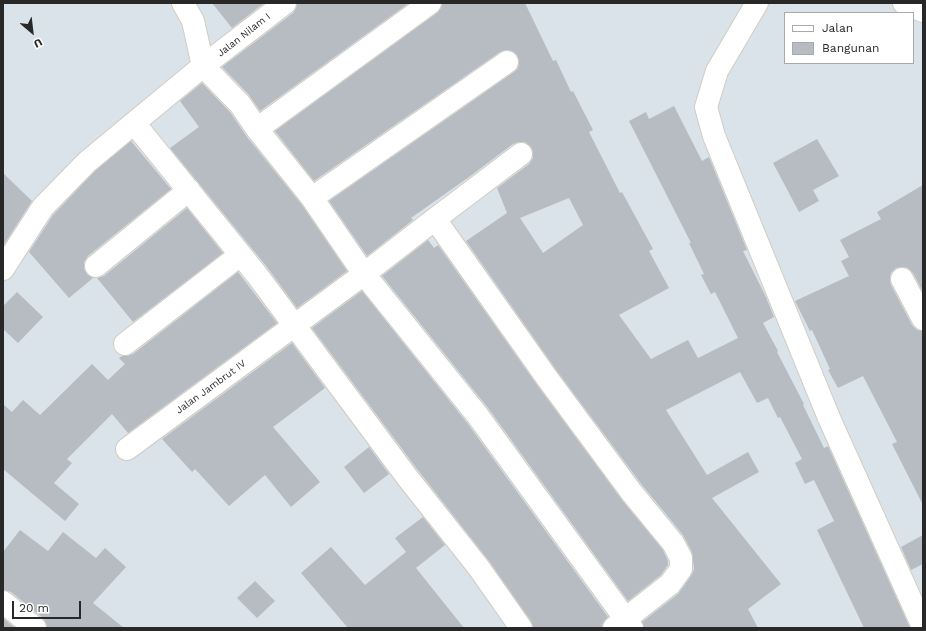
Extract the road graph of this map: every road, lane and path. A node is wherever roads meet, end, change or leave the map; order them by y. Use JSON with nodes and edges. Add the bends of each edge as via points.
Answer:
{"nodes":[{"id":1,"x":183,"y":3,"type":"edge"},
{"id":2,"x":285,"y":3,"type":"edge"},
{"id":3,"x":430,"y":3,"type":"edge"},
{"id":4,"x":757,"y":3,"type":"edge"},
{"id":5,"x":904,"y":3,"type":"edge"},
{"id":6,"x":923,"y":11,"type":"edge"},
{"id":7,"x":507,"y":62,"type":"dead end"},
{"id":8,"x":203,"y":66,"type":"junction"},
{"id":9,"x":134,"y":123,"type":"junction"},
{"id":10,"x":257,"y":129,"type":"junction"},
{"id":11,"x":521,"y":154,"type":"dead end"},
{"id":12,"x":188,"y":190,"type":"junction"},
{"id":13,"x":312,"y":198,"type":"junction"},
{"id":14,"x":435,"y":219,"type":"junction"},
{"id":15,"x":240,"y":255,"type":"junction"},
{"id":16,"x":96,"y":266,"type":"dead end"},
{"id":17,"x":3,"y":269,"type":"edge"},
{"id":18,"x":364,"y":274,"type":"junction"},
{"id":19,"x":902,"y":279,"type":"dead end"},
{"id":20,"x":923,"y":319,"type":"edge"},
{"id":21,"x":295,"y":325,"type":"junction"},
{"id":22,"x":125,"y":344,"type":"dead end"},
{"id":23,"x":127,"y":449,"type":"dead end"},
{"id":24,"x":3,"y":602,"type":"edge"},
{"id":25,"x":624,"y":625,"type":"edge"},
{"id":26,"x":923,"y":627,"type":"edge"},
{"id":27,"x":35,"y":628,"type":"edge"},
{"id":28,"x":521,"y":628,"type":"edge"}],
"edges":[{"from":1,"to":8,"type":"street","via":[[194,21]]},
{"from":2,"to":8,"type":"street","name":"Jalan Nilam I"},
{"from":3,"to":10,"type":"street"},
{"from":4,"to":26,"type":"street","via":[[717,71],[706,107],[714,136],[829,418]]},
{"from":5,"to":6,"type":"street"},
{"from":7,"to":13,"type":"street"},
{"from":8,"to":9,"type":"street","name":"Jalan Nilam I"},
{"from":8,"to":10,"type":"street","via":[[240,104]]},
{"from":9,"to":12,"type":"street"},
{"from":9,"to":17,"type":"street","name":"Jalan Nilam I","via":[[87,162],[43,207]]},
{"from":10,"to":13,"type":"street"},
{"from":11,"to":14,"type":"street","name":"Jalan Jambrut IV"},
{"from":12,"to":15,"type":"street"},
{"from":12,"to":16,"type":"street"},
{"from":13,"to":18,"type":"street"},
{"from":14,"to":18,"type":"street","name":"Jalan Jambrut IV"},
{"from":14,"to":25,"type":"street","via":[[547,378],[632,493],[673,543],[681,558],[681,569],[670,584]]},
{"from":15,"to":21,"type":"street"},
{"from":15,"to":22,"type":"street"},
{"from":18,"to":21,"type":"street","name":"Jalan Jambrut IV"},
{"from":18,"to":25,"type":"street","via":[[478,416]]},
{"from":19,"to":20,"type":"street"},
{"from":21,"to":23,"type":"street","name":"Jalan Jambrut IV"},
{"from":21,"to":28,"type":"street","via":[[407,477],[479,568]]},
{"from":24,"to":27,"type":"street"}]}
